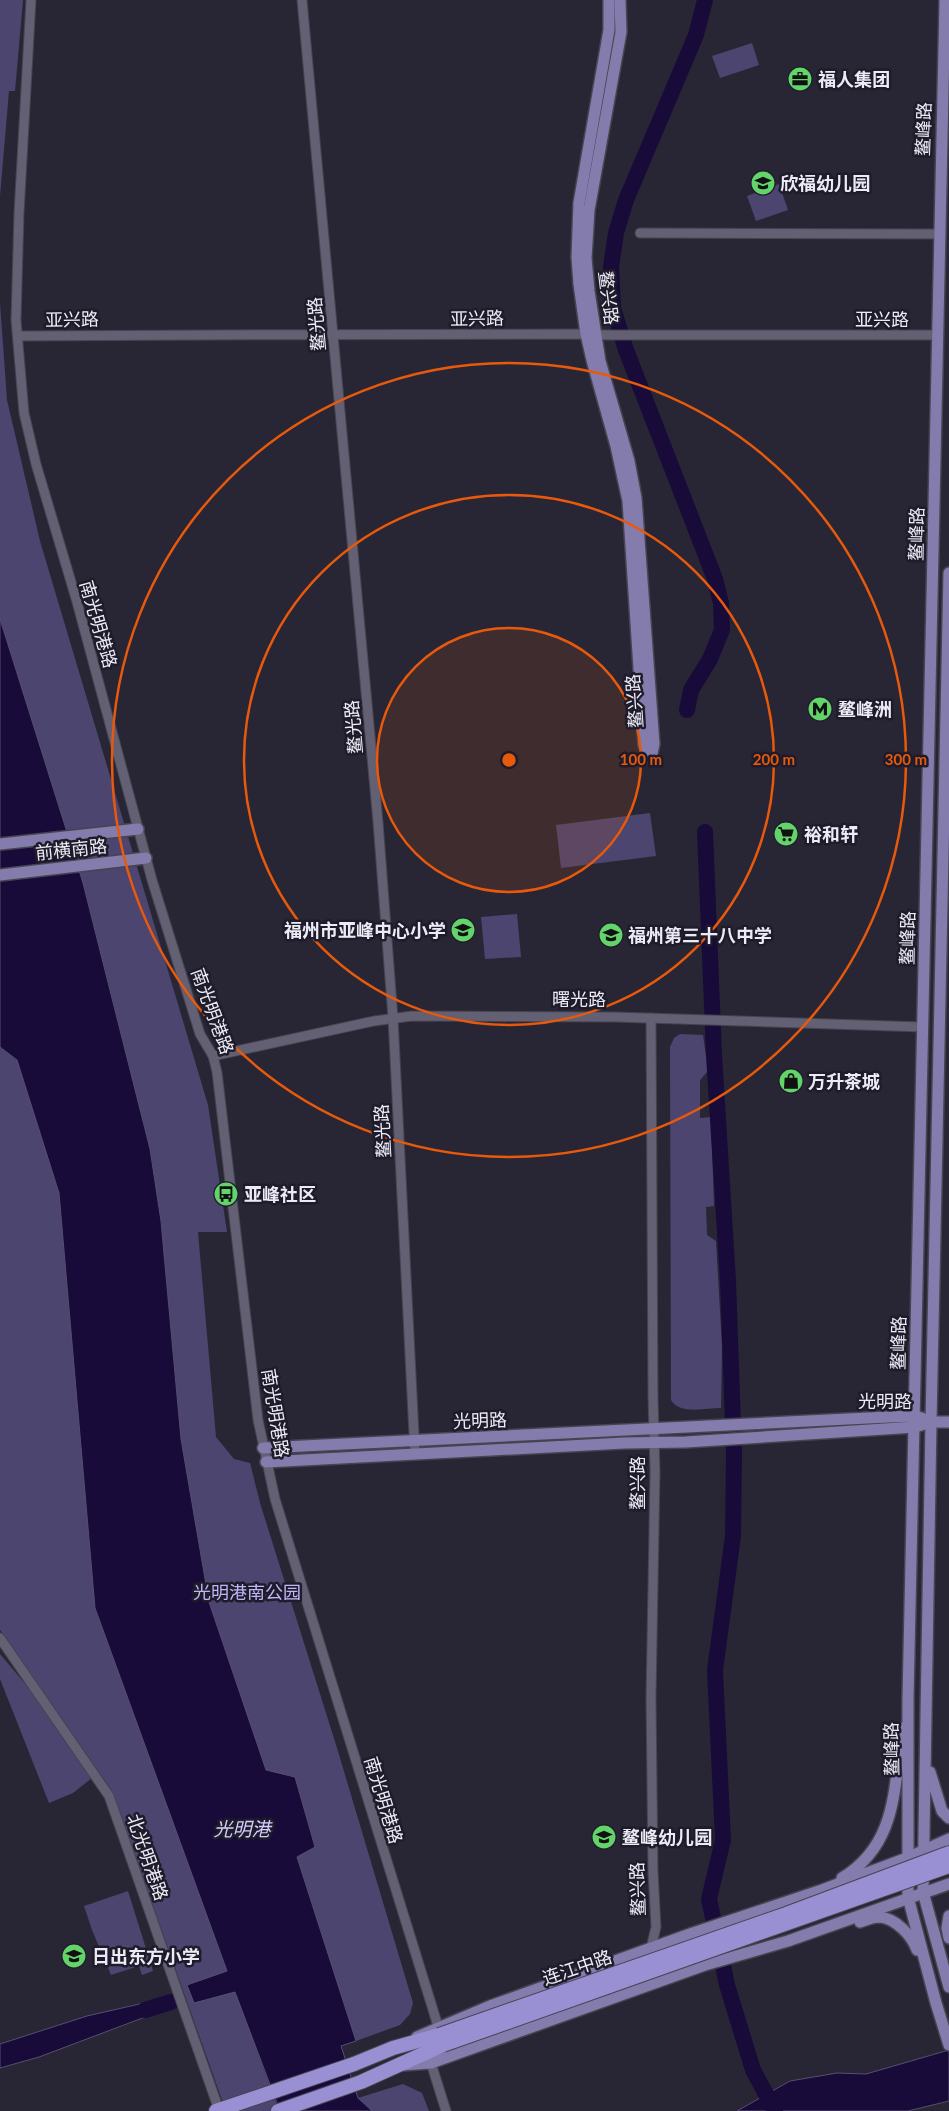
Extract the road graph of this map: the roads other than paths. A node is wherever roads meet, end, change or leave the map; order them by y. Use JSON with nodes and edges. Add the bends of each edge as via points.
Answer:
{"nodes":[{"id":1,"x":31,"y":0,"type":"edge"},
{"id":2,"x":302,"y":0,"type":"edge"},
{"id":3,"x":609,"y":0,"type":"edge"},
{"id":4,"x":620,"y":0,"type":"edge"},
{"id":5,"x":944,"y":0,"type":"edge"},
{"id":6,"x":946,"y":23,"type":"edge"},
{"id":7,"x":640,"y":233,"type":"dead end"},
{"id":8,"x":938,"y":234,"type":"junction"},
{"id":9,"x":596,"y":335,"type":"junction"},
{"id":10,"x":18,"y":336,"type":"junction"},
{"id":11,"x":334,"y":336,"type":"junction"},
{"id":12,"x":937,"y":336,"type":"junction"},
{"id":13,"x":949,"y":573,"type":"edge"},
{"id":14,"x":948,"y":633,"type":"edge"},
{"id":15,"x":948,"y":723,"type":"edge"},
{"id":16,"x":930,"y":724,"type":"junction"},
{"id":17,"x":947,"y":779,"type":"edge"},
{"id":18,"x":138,"y":829,"type":"junction"},
{"id":19,"x":0,"y":844,"type":"edge"},
{"id":20,"x":146,"y":858,"type":"junction"},
{"id":21,"x":0,"y":874,"type":"edge"},
{"id":22,"x":392,"y":1018,"type":"junction"},
{"id":23,"x":651,"y":1018,"type":"junction"},
{"id":24,"x":922,"y":1027,"type":"junction"},
{"id":25,"x":944,"y":1028,"type":"edge"},
{"id":26,"x":213,"y":1056,"type":"junction"},
{"id":27,"x":915,"y":1421,"type":"junction"},
{"id":28,"x":931,"y":1422,"type":"junction"},
{"id":29,"x":949,"y":1422,"type":"edge"},
{"id":30,"x":654,"y":1429,"type":"junction"},
{"id":31,"x":414,"y":1440,"type":"junction"},
{"id":32,"x":654,"y":1442,"type":"junction"},
{"id":33,"x":263,"y":1448,"type":"junction"},
{"id":34,"x":415,"y":1454,"type":"junction"},
{"id":35,"x":266,"y":1462,"type":"junction"},
{"id":36,"x":0,"y":1638,"type":"edge"},
{"id":37,"x":908,"y":1700,"type":"junction"},
{"id":38,"x":926,"y":1759,"type":"junction"},
{"id":39,"x":949,"y":1818,"type":"edge"},
{"id":40,"x":949,"y":1839,"type":"edge"},
{"id":41,"x":924,"y":1849,"type":"junction"},
{"id":42,"x":949,"y":1853,"type":"edge"},
{"id":43,"x":907,"y":1858,"type":"junction"},
{"id":44,"x":949,"y":1866,"type":"edge"},
{"id":45,"x":949,"y":1884,"type":"edge"},
{"id":46,"x":822,"y":1890,"type":"junction"},
{"id":47,"x":924,"y":1892,"type":"junction"},
{"id":48,"x":908,"y":1898,"type":"junction"},
{"id":49,"x":949,"y":1916,"type":"edge"},
{"id":50,"x":949,"y":1938,"type":"edge"},
{"id":51,"x":788,"y":1941,"type":"junction"},
{"id":52,"x":651,"y":1948,"type":"junction"},
{"id":53,"x":949,"y":1987,"type":"edge"},
{"id":54,"x":936,"y":2003,"type":"junction"},
{"id":55,"x":440,"y":2035,"type":"junction"},
{"id":56,"x":949,"y":2045,"type":"edge"},
{"id":57,"x":431,"y":2063,"type":"junction"},
{"id":58,"x":398,"y":2065,"type":"junction"},
{"id":59,"x":218,"y":2110,"type":"edge"},
{"id":60,"x":281,"y":2110,"type":"edge"},
{"id":61,"x":446,"y":2111,"type":"edge"}],
"edges":[{"from":1,"to":10,"type":"street","name":"南光明港路","via":[[20,213]]},
{"from":2,"to":11,"type":"street","name":"鳌光路"},
{"from":3,"to":9,"type":"main road","name":"鳌兴路","via":[[609,30],[577,219],[579,284]]},
{"from":4,"to":9,"type":"main road","name":"鳌兴路","via":[[621,32],[588,210],[586,258]]},
{"from":5,"to":6,"type":"main road","name":"鳌峰路"},
{"from":6,"to":8,"type":"main road","name":"鳌峰路"},
{"from":7,"to":8,"type":"street"},
{"from":8,"to":12,"type":"main road","name":"鳌峰路"},
{"from":9,"to":9,"type":"main road","name":"鳌兴路","via":[[594,369],[628,501],[644,745],[650,758],[654,744],[636,498]]},
{"from":9,"to":11,"type":"street","name":"亚兴路"},
{"from":9,"to":12,"type":"street","name":"亚兴路"},
{"from":10,"to":11,"type":"street","name":"亚兴路"},
{"from":10,"to":18,"type":"street","name":"南光明港路","via":[[24,413],[32,451]]},
{"from":11,"to":22,"type":"street","name":"鳌光路","via":[[378,822]]},
{"from":12,"to":16,"type":"main road","name":"鳌峰路"},
{"from":13,"to":14,"type":"main road","name":"鳌峰路"},
{"from":14,"to":15,"type":"main road","name":"鳌峰路"},
{"from":15,"to":16,"type":"main road"},
{"from":15,"to":17,"type":"main road","name":"鳌峰路"},
{"from":16,"to":24,"type":"main road","name":"鳌峰路"},
{"from":17,"to":25,"type":"main road","name":"鳌峰路"},
{"from":18,"to":19,"type":"main road","name":"前横南路"},
{"from":18,"to":20,"type":"street","name":"南光明港路"},
{"from":20,"to":21,"type":"main road","name":"前横南路"},
{"from":20,"to":26,"type":"street","name":"南光明港路","via":[[200,1034]]},
{"from":22,"to":23,"type":"street","name":"曙光路"},
{"from":22,"to":26,"type":"street","name":"曙光路"},
{"from":22,"to":31,"type":"street","name":"鳌光路"},
{"from":23,"to":24,"type":"street","name":"曙光路"},
{"from":23,"to":30,"type":"street","name":"鳌兴路"},
{"from":24,"to":25,"type":"main road","name":"曙光路"},
{"from":24,"to":27,"type":"main road","name":"鳌峰路"},
{"from":25,"to":28,"type":"main road","name":"鳌峰路"},
{"from":26,"to":33,"type":"street","name":"南光明港路","via":[[218,1072]]},
{"from":27,"to":28,"type":"main road","name":"光明路"},
{"from":27,"to":30,"type":"main road","name":"光明路","via":[[746,1423]]},
{"from":27,"to":32,"type":"main road","name":"光明路","via":[[749,1437]]},
{"from":27,"to":37,"type":"main road","name":"鳌峰路"},
{"from":28,"to":29,"type":"main road"},
{"from":28,"to":38,"type":"main road","name":"鳌峰路"},
{"from":30,"to":31,"type":"main road","name":"光明路"},
{"from":30,"to":32,"type":"street","name":"鳌兴路"},
{"from":31,"to":33,"type":"main road","name":"光明路"},
{"from":31,"to":34,"type":"street","name":"鳌光路"},
{"from":32,"to":34,"type":"main road","name":"光明路"},
{"from":32,"to":52,"type":"street","name":"鳌兴路","via":[[652,1698],[656,1927]]},
{"from":33,"to":35,"type":"street","name":"南光明港路"},
{"from":34,"to":35,"type":"main road","name":"光明路"},
{"from":35,"to":55,"type":"street","name":"南光明港路"},
{"from":36,"to":59,"type":"street","name":"北光明港路","via":[[109,1796]]},
{"from":37,"to":43,"type":"main road","name":"鳌峰路"},
{"from":37,"to":46,"type":"main road","via":[[887,1825],[866,1861]]},
{"from":38,"to":39,"type":"main road","via":[[942,1812]]},
{"from":38,"to":41,"type":"main road","name":"鳌峰路"},
{"from":40,"to":41,"type":"main road"},
{"from":41,"to":43,"type":"main road"},
{"from":41,"to":47,"type":"main road","name":"鳌峰路"},
{"from":42,"to":55,"type":"highway","name":"连江中路","bridge":true,"via":[[786,1914]]},
{"from":43,"to":46,"type":"main road"},
{"from":43,"to":48,"type":"main road","name":"鳌峰路"},
{"from":44,"to":55,"type":"highway","name":"连江中路","bridge":true},
{"from":45,"to":47,"type":"main road"},
{"from":46,"to":52,"type":"main road"},
{"from":47,"to":48,"type":"main road"},
{"from":47,"to":53,"type":"main road","name":"鳌峰路"},
{"from":48,"to":51,"type":"main road"},
{"from":48,"to":54,"type":"main road","name":"鳌峰路"},
{"from":49,"to":50,"type":"main road"},
{"from":51,"to":54,"type":"main road","via":[[818,1936],[879,1917],[888,1920],[907,1933],[915,1945]]},
{"from":51,"to":57,"type":"main road","via":[[705,1965]]},
{"from":52,"to":55,"type":"main road","via":[[490,2006]]},
{"from":54,"to":56,"type":"main road"},
{"from":55,"to":58,"type":"highway","name":"连江中路"},
{"from":55,"to":59,"type":"highway","name":"连江中路","via":[[393,2048]]},
{"from":57,"to":58,"type":"main road"},
{"from":57,"to":61,"type":"street"},
{"from":58,"to":60,"type":"highway","name":"连江中路","via":[[361,2082]]}]}
